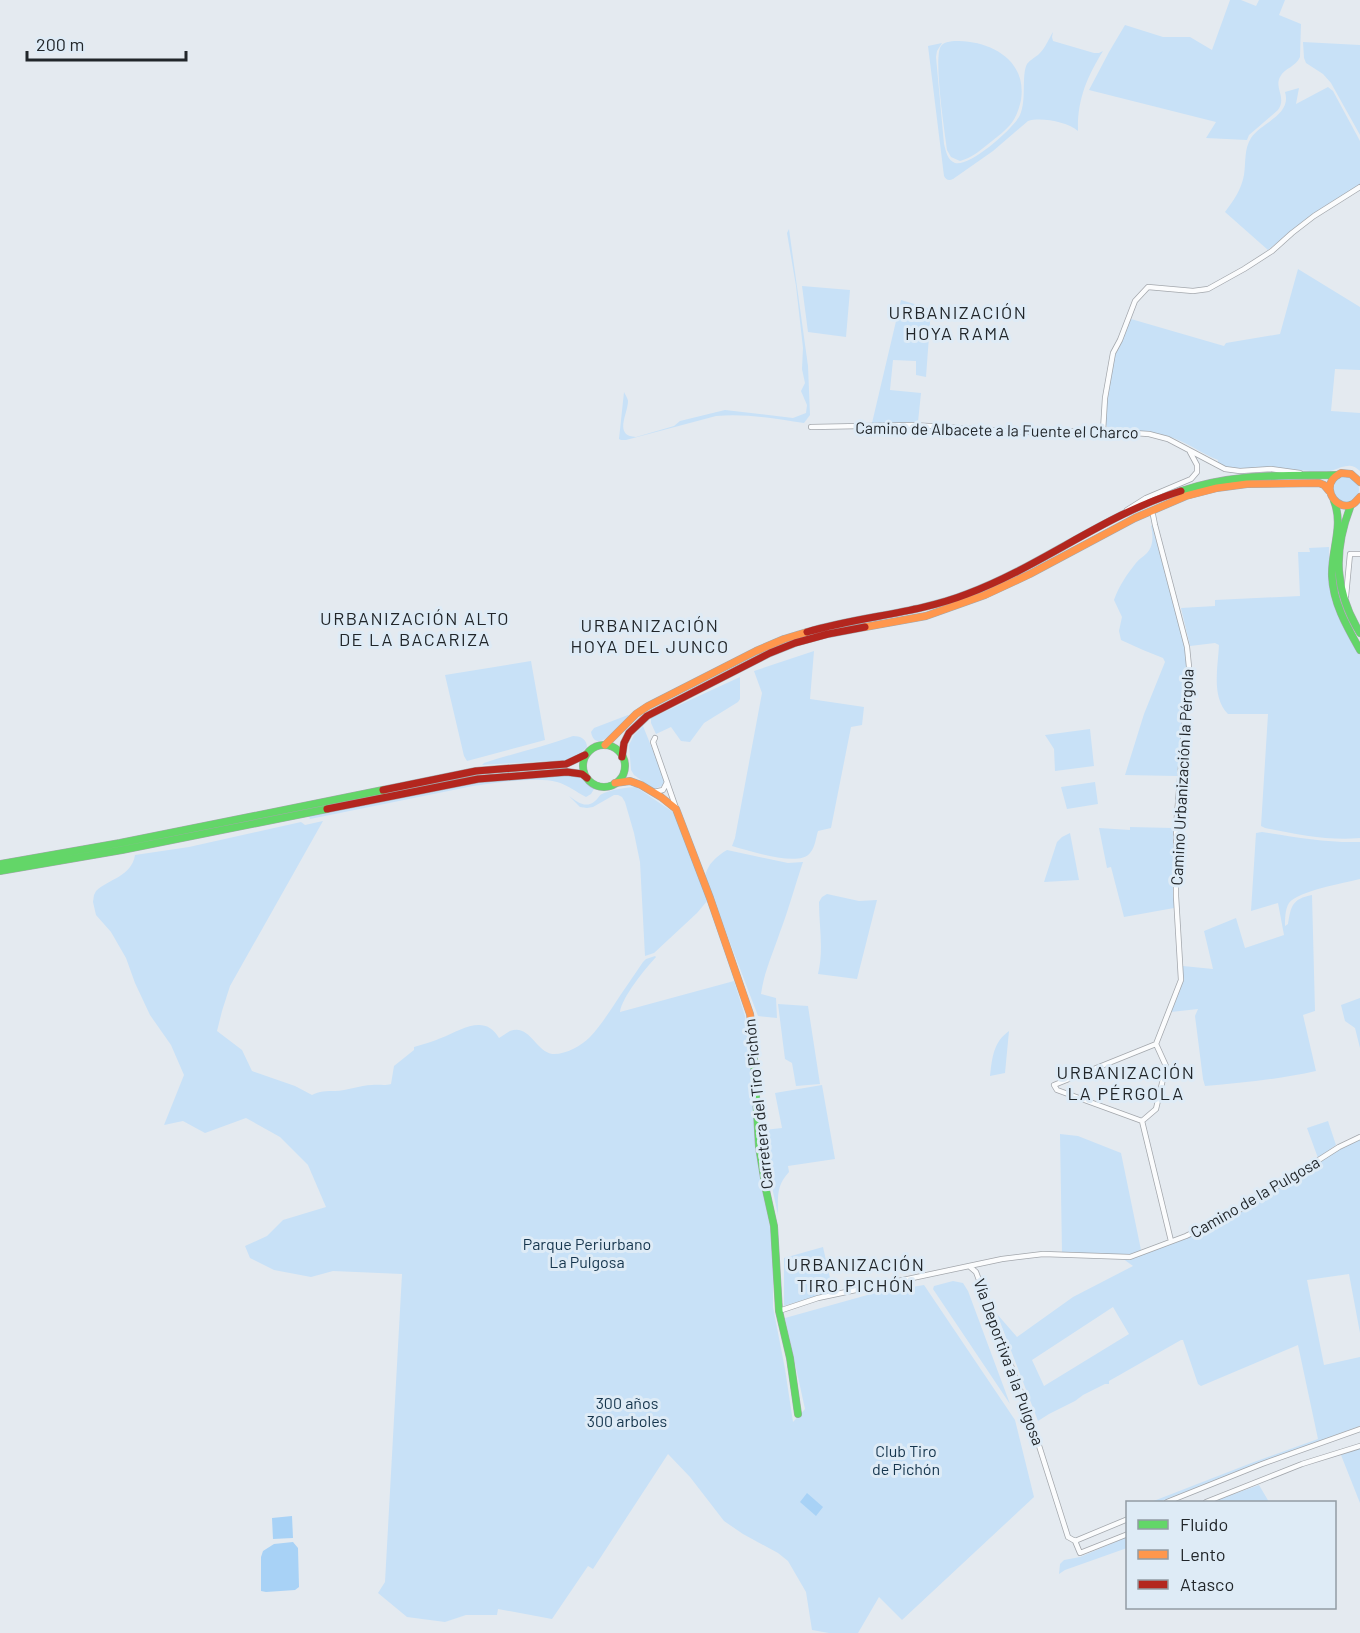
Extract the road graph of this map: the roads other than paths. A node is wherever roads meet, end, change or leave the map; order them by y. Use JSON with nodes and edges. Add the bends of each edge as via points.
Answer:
{"nodes":[{"id":1,"x":1360,"y":187,"type":"edge"},
{"id":2,"x":811,"y":427,"type":"dead end"},
{"id":3,"x":1103,"y":432,"type":"junction"},
{"id":4,"x":1181,"y":445,"type":"junction"},
{"id":5,"x":1310,"y":475,"type":"junction"},
{"id":6,"x":1337,"y":475,"type":"junction"},
{"id":7,"x":1359,"y":480,"type":"edge"},
{"id":8,"x":1329,"y":491,"type":"junction"},
{"id":9,"x":1360,"y":498,"type":"edge"},
{"id":10,"x":1334,"y":501,"type":"junction"},
{"id":11,"x":1348,"y":511,"type":"junction"},
{"id":12,"x":1154,"y":515,"type":"dead end"},
{"id":13,"x":1111,"y":522,"type":"junction"},
{"id":14,"x":1360,"y":554,"type":"edge"},
{"id":15,"x":1346,"y":596,"type":"dead end"},
{"id":16,"x":1360,"y":633,"type":"edge"},
{"id":17,"x":1360,"y":650,"type":"edge"},
{"id":18,"x":655,"y":738,"type":"dead end"},
{"id":19,"x":605,"y":745,"type":"junction"},
{"id":20,"x":585,"y":755,"type":"junction"},
{"id":21,"x":623,"y":760,"type":"junction"},
{"id":22,"x":587,"y":778,"type":"junction"},
{"id":23,"x":615,"y":783,"type":"junction"},
{"id":24,"x":635,"y":783,"type":"junction"},
{"id":25,"x":668,"y":784,"type":"junction"},
{"id":26,"x":662,"y":794,"type":"junction"},
{"id":27,"x":678,"y":813,"type":"junction"},
{"id":28,"x":0,"y":864,"type":"edge"},
{"id":29,"x":0,"y":871,"type":"edge"},
{"id":30,"x":1155,"y":1044,"type":"junction"},
{"id":31,"x":1142,"y":1121,"type":"junction"},
{"id":32,"x":1360,"y":1137,"type":"edge"},
{"id":33,"x":1171,"y":1241,"type":"junction"},
{"id":34,"x":969,"y":1266,"type":"junction"},
{"id":35,"x":779,"y":1311,"type":"junction"},
{"id":36,"x":798,"y":1414,"type":"dead end"},
{"id":37,"x":1360,"y":1429,"type":"edge"},
{"id":38,"x":1360,"y":1446,"type":"edge"},
{"id":39,"x":1172,"y":1501,"type":"edge"},
{"id":40,"x":1211,"y":1501,"type":"edge"},
{"id":41,"x":1126,"y":1520,"type":"edge"},
{"id":42,"x":1126,"y":1535,"type":"edge"},
{"id":43,"x":1075,"y":1541,"type":"junction"}],
"edges":[{"from":1,"to":3,"type":"street","via":[[1314,216],[1272,251],[1208,289],[1148,287],[1135,301],[1113,353]]},
{"from":2,"to":3,"type":"street","name":"Camino de Albacete a la Fuente el Charco","via":[[913,425],[1020,432]]},
{"from":3,"to":4,"type":"street","name":"Camino de Albacete a la Fuente el Charco","via":[[1149,434]]},
{"from":4,"to":5,"type":"street","name":"Camino de Albacete a la Fuente el Charco","via":[[1225,469],[1271,469]]},
{"from":4,"to":13,"type":"street","via":[[1196,461],[1194,476],[1146,498]]},
{"from":5,"to":6,"type":"main road"},
{"from":5,"to":13,"type":"main road","via":[[1217,480],[1169,494]]},
{"from":6,"to":7,"type":"main road","via":[[1351,474]]},
{"from":6,"to":8,"type":"main road"},
{"from":8,"to":10,"type":"main road"},
{"from":8,"to":21,"type":"main road","via":[[1319,483],[1269,482],[1202,492],[1155,508],[969,602],[917,618],[795,643],[647,716],[626,737]]},
{"from":9,"to":11,"type":"main road"},
{"from":10,"to":11,"type":"main road"},
{"from":10,"to":17,"type":"main road","via":[[1339,522],[1332,562],[1333,586],[1341,614]]},
{"from":11,"to":16,"type":"main road","via":[[1339,548],[1340,586]]},
{"from":12,"to":30,"type":"street","name":"Camino Urbanización la Pérgola","via":[[1189,666],[1176,827],[1181,980]]},
{"from":13,"to":19,"type":"main road","via":[[957,598],[793,635],[766,646],[642,710]]},
{"from":14,"to":15,"type":"street","via":[[1350,554]]},
{"from":18,"to":25,"type":"street","name":"Carretera del Tiro Pichón","via":[[652,742]]},
{"from":19,"to":20,"type":"main road"},
{"from":19,"to":21,"type":"main road","via":[[616,749]]},
{"from":20,"to":22,"type":"main road","via":[[583,768]]},
{"from":20,"to":28,"type":"main road","via":[[566,764],[476,771]]},
{"from":21,"to":23,"type":"main road","via":[[623,774]]},
{"from":21,"to":24,"type":"main road"},
{"from":22,"to":23,"type":"main road","via":[[600,786]]},
{"from":22,"to":29,"type":"main road","via":[[567,772],[478,779]]},
{"from":23,"to":24,"type":"main road"},
{"from":24,"to":26,"type":"main road"},
{"from":25,"to":26,"type":"street","via":[[669,794]]},
{"from":25,"to":27,"type":"street","name":"Carretera del Tiro Pichón"},
{"from":26,"to":27,"type":"main road"},
{"from":27,"to":35,"type":"main road","name":"Carretera del Tiro Pichón","via":[[750,1014],[759,1147],[774,1226]]},
{"from":30,"to":31,"type":"street","via":[[1166,1066],[1156,1109]]},
{"from":30,"to":31,"type":"street","via":[[1054,1085],[1057,1090]]},
{"from":31,"to":33,"type":"street"},
{"from":32,"to":33,"type":"street","name":"Camino de la Pulgosa","via":[[1245,1207]]},
{"from":33,"to":34,"type":"street","name":"Camino de la Pulgosa","via":[[1130,1257],[1043,1254]]},
{"from":34,"to":35,"type":"street","name":"Vía Deportiva a la Pulgosa","via":[[818,1298]]},
{"from":34,"to":43,"type":"street","name":"Vía Deportiva a la Pulgosa","via":[[976,1272],[1028,1411],[1068,1538]]},
{"from":35,"to":36,"type":"main road","name":"Carretera del Tiro Pichón"},
{"from":37,"to":39,"type":"street"},
{"from":38,"to":40,"type":"street","via":[[1302,1464]]},
{"from":41,"to":43,"type":"street"},
{"from":42,"to":43,"type":"street","via":[[1080,1553]]}]}
